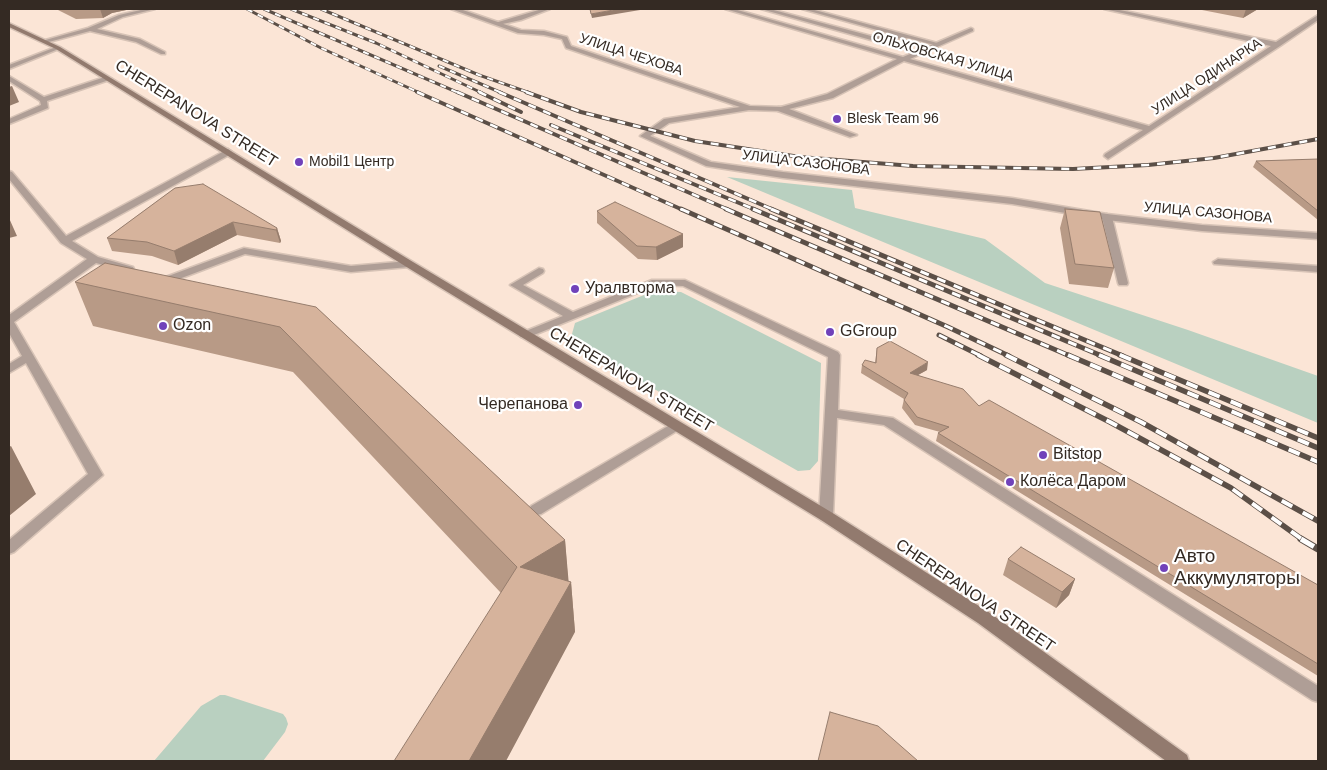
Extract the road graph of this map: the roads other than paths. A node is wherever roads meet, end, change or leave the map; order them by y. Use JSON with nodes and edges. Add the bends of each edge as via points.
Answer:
{"nodes":[{"id":1,"x":152,"y":9,"type":"edge"},
{"id":2,"x":454,"y":9,"type":"edge"},
{"id":3,"x":547,"y":9,"type":"edge"},
{"id":4,"x":728,"y":9,"type":"edge"},
{"id":5,"x":764,"y":9,"type":"edge"},
{"id":6,"x":805,"y":9,"type":"edge"},
{"id":7,"x":1107,"y":9,"type":"edge"},
{"id":8,"x":1318,"y":17,"type":"edge"},
{"id":9,"x":498,"y":22,"type":"junction"},
{"id":10,"x":9,"y":25,"type":"edge"},
{"id":11,"x":90,"y":30,"type":"junction"},
{"id":12,"x":971,"y":30,"type":"dead end"},
{"id":13,"x":909,"y":36,"type":"junction"},
{"id":14,"x":46,"y":41,"type":"junction"},
{"id":15,"x":938,"y":44,"type":"junction"},
{"id":16,"x":1278,"y":46,"type":"junction"},
{"id":17,"x":58,"y":48,"type":"junction"},
{"id":18,"x":164,"y":53,"type":"dead end"},
{"id":19,"x":903,"y":59,"type":"junction"},
{"id":20,"x":9,"y":67,"type":"edge"},
{"id":21,"x":9,"y":78,"type":"edge"},
{"id":22,"x":108,"y":79,"type":"junction"},
{"id":23,"x":43,"y":100,"type":"junction"},
{"id":24,"x":749,"y":108,"type":"junction"},
{"id":25,"x":781,"y":109,"type":"junction"},
{"id":26,"x":9,"y":122,"type":"edge"},
{"id":27,"x":1150,"y":129,"type":"junction"},
{"id":28,"x":853,"y":135,"type":"dead end"},
{"id":29,"x":228,"y":152,"type":"junction"},
{"id":30,"x":1108,"y":156,"type":"dead end"},
{"id":31,"x":9,"y":174,"type":"edge"},
{"id":32,"x":1108,"y":217,"type":"junction"},
{"id":33,"x":1318,"y":236,"type":"edge"},
{"id":34,"x":65,"y":241,"type":"junction"},
{"id":35,"x":94,"y":259,"type":"junction"},
{"id":36,"x":1218,"y":262,"type":"dead end"},
{"id":37,"x":409,"y":264,"type":"junction"},
{"id":38,"x":1318,"y":270,"type":"edge"},
{"id":39,"x":539,"y":271,"type":"dead end"},
{"id":40,"x":168,"y":280,"type":"junction"},
{"id":41,"x":1124,"y":284,"type":"dead end"},
{"id":42,"x":173,"y":294,"type":"edge"},
{"id":43,"x":572,"y":316,"type":"junction"},
{"id":44,"x":9,"y":321,"type":"edge"},
{"id":45,"x":525,"y":335,"type":"junction"},
{"id":46,"x":28,"y":357,"type":"junction"},
{"id":47,"x":9,"y":369,"type":"edge"},
{"id":48,"x":830,"y":413,"type":"junction"},
{"id":49,"x":675,"y":426,"type":"junction"},
{"id":50,"x":536,"y":510,"type":"edge"},
{"id":51,"x":826,"y":516,"type":"junction"},
{"id":52,"x":9,"y":548,"type":"edge"},
{"id":53,"x":1318,"y":695,"type":"edge"},
{"id":54,"x":1180,"y":761,"type":"edge"}],
"edges":[{"from":1,"to":11,"type":"street","via":[[121,16]]},
{"from":2,"to":9,"type":"street","name":"УЛИЦА ЧЕХОВА"},
{"from":3,"to":9,"type":"street"},
{"from":4,"to":19,"type":"street","name":"ОЛЬХОВСКАЯ УЛИЦА"},
{"from":5,"to":13,"type":"street","via":[[871,38]]},
{"from":6,"to":13,"type":"street"},
{"from":7,"to":16,"type":"street"},
{"from":8,"to":16,"type":"street","name":"УЛИЦА ОДИНАРКА"},
{"from":9,"to":24,"type":"street","name":"УЛИЦА ЧЕХОВА","via":[[520,32],[566,38],[568,48]]},
{"from":10,"to":14,"type":"main road","name":"CHEREPANOVA STREET"},
{"from":11,"to":14,"type":"street"},
{"from":11,"to":18,"type":"street","via":[[138,40]]},
{"from":12,"to":15,"type":"street","name":"УЛИЦА САЗОНОВА"},
{"from":13,"to":15,"type":"street"},
{"from":14,"to":17,"type":"main road","name":"CHEREPANOVA STREET"},
{"from":15,"to":19,"type":"street","name":"УЛИЦА САЗОНОВА"},
{"from":16,"to":27,"type":"street","name":"УЛИЦА ОДИНАРКА"},
{"from":17,"to":20,"type":"street"},
{"from":17,"to":22,"type":"main road","name":"CHEREPANOVA STREET"},
{"from":19,"to":25,"type":"street","name":"УЛИЦА САЗОНОВА","via":[[830,96]]},
{"from":19,"to":27,"type":"street","name":"ОЛЬХОВСКАЯ УЛИЦА"},
{"from":21,"to":23,"type":"street"},
{"from":22,"to":23,"type":"street"},
{"from":22,"to":29,"type":"main road","name":"CHEREPANOVA STREET"},
{"from":23,"to":26,"type":"street","via":[[45,106]]},
{"from":24,"to":25,"type":"street","name":"УЛИЦА САЗОНОВА"},
{"from":24,"to":32,"type":"street","name":"УЛИЦА САЗОНОВА","via":[[667,121],[644,136],[710,164],[1012,201]]},
{"from":25,"to":28,"type":"street"},
{"from":27,"to":30,"type":"street","name":"УЛИЦА ОДИНАРКА"},
{"from":29,"to":34,"type":"street"},
{"from":29,"to":37,"type":"main road","name":"CHEREPANOVA STREET"},
{"from":31,"to":34,"type":"street"},
{"from":32,"to":33,"type":"street","name":"УЛИЦА САЗОНОВА"},
{"from":32,"to":41,"type":"street"},
{"from":34,"to":35,"type":"street"},
{"from":35,"to":40,"type":"street"},
{"from":35,"to":44,"type":"street"},
{"from":36,"to":38,"type":"street"},
{"from":37,"to":40,"type":"street","via":[[350,269],[244,251]]},
{"from":37,"to":45,"type":"main road","name":"CHEREPANOVA STREET"},
{"from":39,"to":43,"type":"street","via":[[515,285]]},
{"from":40,"to":42,"type":"street","via":[[154,291]]},
{"from":43,"to":45,"type":"street"},
{"from":43,"to":48,"type":"street","via":[[656,282],[685,283],[834,355]]},
{"from":44,"to":46,"type":"street"},
{"from":45,"to":49,"type":"main road","name":"CHEREPANOVA STREET"},
{"from":46,"to":47,"type":"street"},
{"from":46,"to":52,"type":"street","via":[[96,475]]},
{"from":48,"to":51,"type":"street"},
{"from":48,"to":53,"type":"street","via":[[888,421]]},
{"from":49,"to":50,"type":"street"},
{"from":49,"to":51,"type":"main road","name":"CHEREPANOVA STREET"},
{"from":51,"to":54,"type":"main road","name":"CHEREPANOVA STREET","via":[[984,618]]}]}
